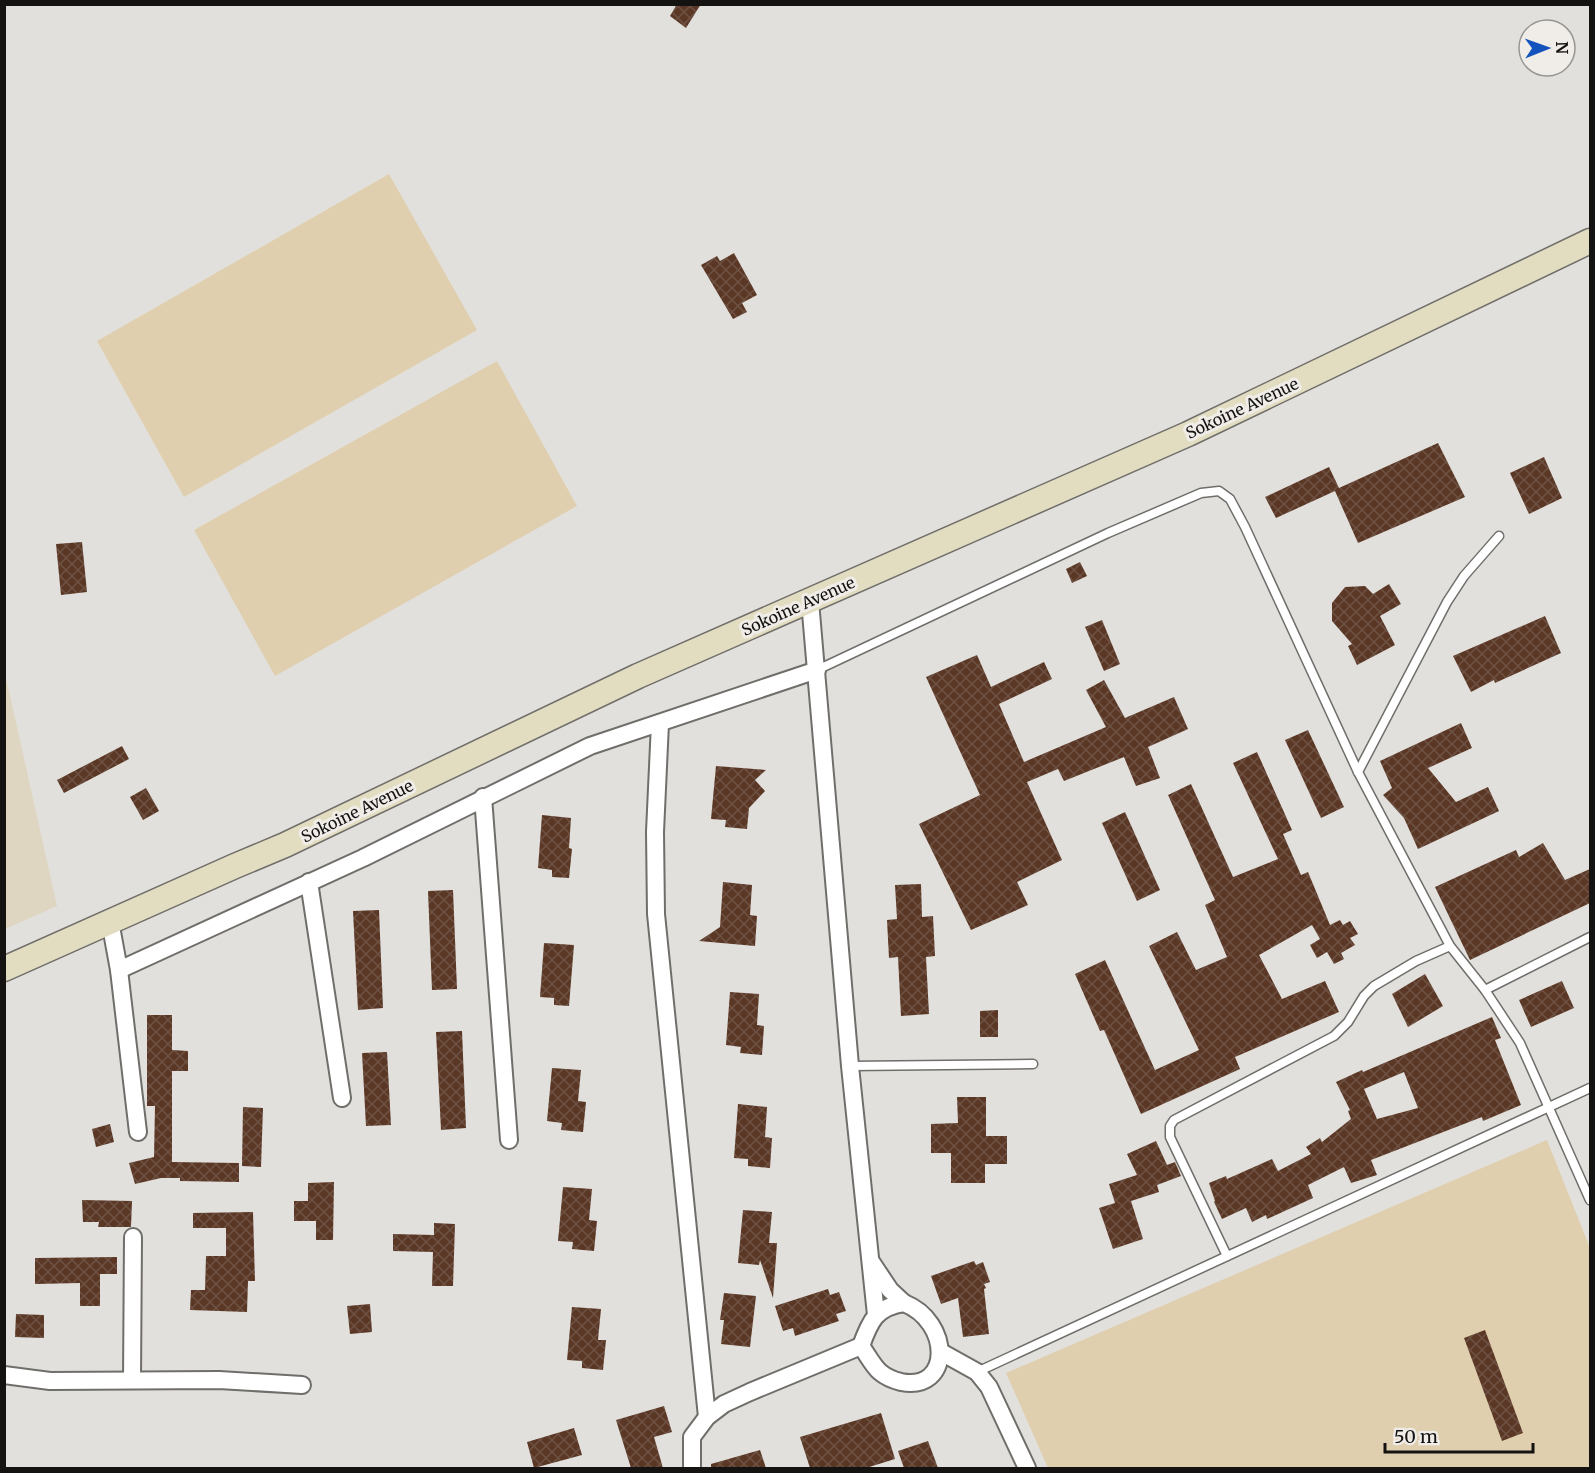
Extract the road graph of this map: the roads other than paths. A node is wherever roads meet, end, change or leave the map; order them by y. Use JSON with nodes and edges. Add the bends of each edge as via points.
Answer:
{"nodes":[{"id":1,"x":1590,"y":241,"type":"edge"},
{"id":2,"x":1499,"y":536,"type":"dead end"},
{"id":3,"x":810,"y":601,"type":"junction"},
{"id":4,"x":817,"y":670,"type":"junction"},
{"id":5,"x":660,"y":723,"type":"junction"},
{"id":6,"x":1358,"y":772,"type":"junction"},
{"id":7,"x":483,"y":797,"type":"junction"},
{"id":8,"x":309,"y":882,"type":"junction"},
{"id":9,"x":110,"y":921,"type":"junction"},
{"id":10,"x":1590,"y":937,"type":"edge"},
{"id":11,"x":1450,"y":946,"type":"junction"},
{"id":12,"x":4,"y":969,"type":"edge"},
{"id":13,"x":119,"y":970,"type":"junction"},
{"id":14,"x":1485,"y":990,"type":"junction"},
{"id":15,"x":1033,"y":1064,"type":"dead end"},
{"id":16,"x":850,"y":1066,"type":"junction"},
{"id":17,"x":1590,"y":1088,"type":"edge"},
{"id":18,"x":342,"y":1098,"type":"dead end"},
{"id":19,"x":1549,"y":1106,"type":"junction"},
{"id":20,"x":138,"y":1132,"type":"dead end"},
{"id":21,"x":509,"y":1140,"type":"dead end"},
{"id":22,"x":1590,"y":1200,"type":"edge"},
{"id":23,"x":133,"y":1238,"type":"dead end"},
{"id":24,"x":1227,"y":1256,"type":"junction"},
{"id":25,"x":870,"y":1260,"type":"junction"},
{"id":26,"x":904,"y":1303,"type":"junction"},
{"id":27,"x":876,"y":1315,"type":"junction"},
{"id":28,"x":861,"y":1346,"type":"junction"},
{"id":29,"x":941,"y":1352,"type":"junction"},
{"id":30,"x":977,"y":1372,"type":"junction"},
{"id":31,"x":4,"y":1375,"type":"edge"},
{"id":32,"x":132,"y":1380,"type":"junction"},
{"id":33,"x":302,"y":1385,"type":"dead end"},
{"id":34,"x":707,"y":1417,"type":"junction"},
{"id":35,"x":692,"y":1468,"type":"edge"},
{"id":36,"x":1028,"y":1468,"type":"edge"}],
"edges":[{"from":1,"to":3,"type":"street","name":"Sokoine Avenue","via":[[1188,434]]},
{"from":2,"to":6,"type":"lane","via":[[1447,602]]},
{"from":3,"to":4,"type":"street"},
{"from":3,"to":9,"type":"street","name":"Sokoine Avenue","via":[[638,676],[285,845]]},
{"from":4,"to":5,"type":"street"},
{"from":4,"to":6,"type":"lane","via":[[1108,533],[1201,493],[1219,491],[1230,499],[1245,527]]},
{"from":4,"to":16,"type":"street"},
{"from":5,"to":7,"type":"street","via":[[591,746]]},
{"from":5,"to":34,"type":"street","via":[[656,914]]},
{"from":6,"to":11,"type":"lane"},
{"from":7,"to":8,"type":"street"},
{"from":7,"to":21,"type":"street"},
{"from":8,"to":13,"type":"street"},
{"from":8,"to":18,"type":"street"},
{"from":9,"to":12,"type":"street","name":"Sokoine Avenue"},
{"from":9,"to":13,"type":"street"},
{"from":10,"to":14,"type":"lane"},
{"from":11,"to":14,"type":"lane"},
{"from":11,"to":24,"type":"lane","via":[[1374,987],[1334,1036],[1174,1120],[1170,1137]]},
{"from":13,"to":20,"type":"street"},
{"from":14,"to":19,"type":"lane","via":[[1520,1042]]},
{"from":15,"to":16,"type":"lane"},
{"from":16,"to":25,"type":"street"},
{"from":17,"to":19,"type":"lane"},
{"from":19,"to":22,"type":"lane"},
{"from":19,"to":24,"type":"lane"},
{"from":23,"to":32,"type":"street"},
{"from":24,"to":30,"type":"lane"},
{"from":25,"to":26,"type":"street"},
{"from":25,"to":27,"type":"street"},
{"from":26,"to":27,"type":"street","via":[[890,1305]]},
{"from":26,"to":29,"type":"street","via":[[929,1319]]},
{"from":27,"to":28,"type":"street"},
{"from":28,"to":29,"type":"street","via":[[879,1371],[892,1380],[908,1383],[924,1381],[934,1370]]},
{"from":28,"to":34,"type":"street","via":[[750,1392]]},
{"from":29,"to":30,"type":"street"},
{"from":30,"to":36,"type":"street","via":[[995,1398]]},
{"from":31,"to":32,"type":"street","via":[[50,1380]]},
{"from":32,"to":33,"type":"street"},
{"from":34,"to":35,"type":"street","via":[[692,1437]]}]}
